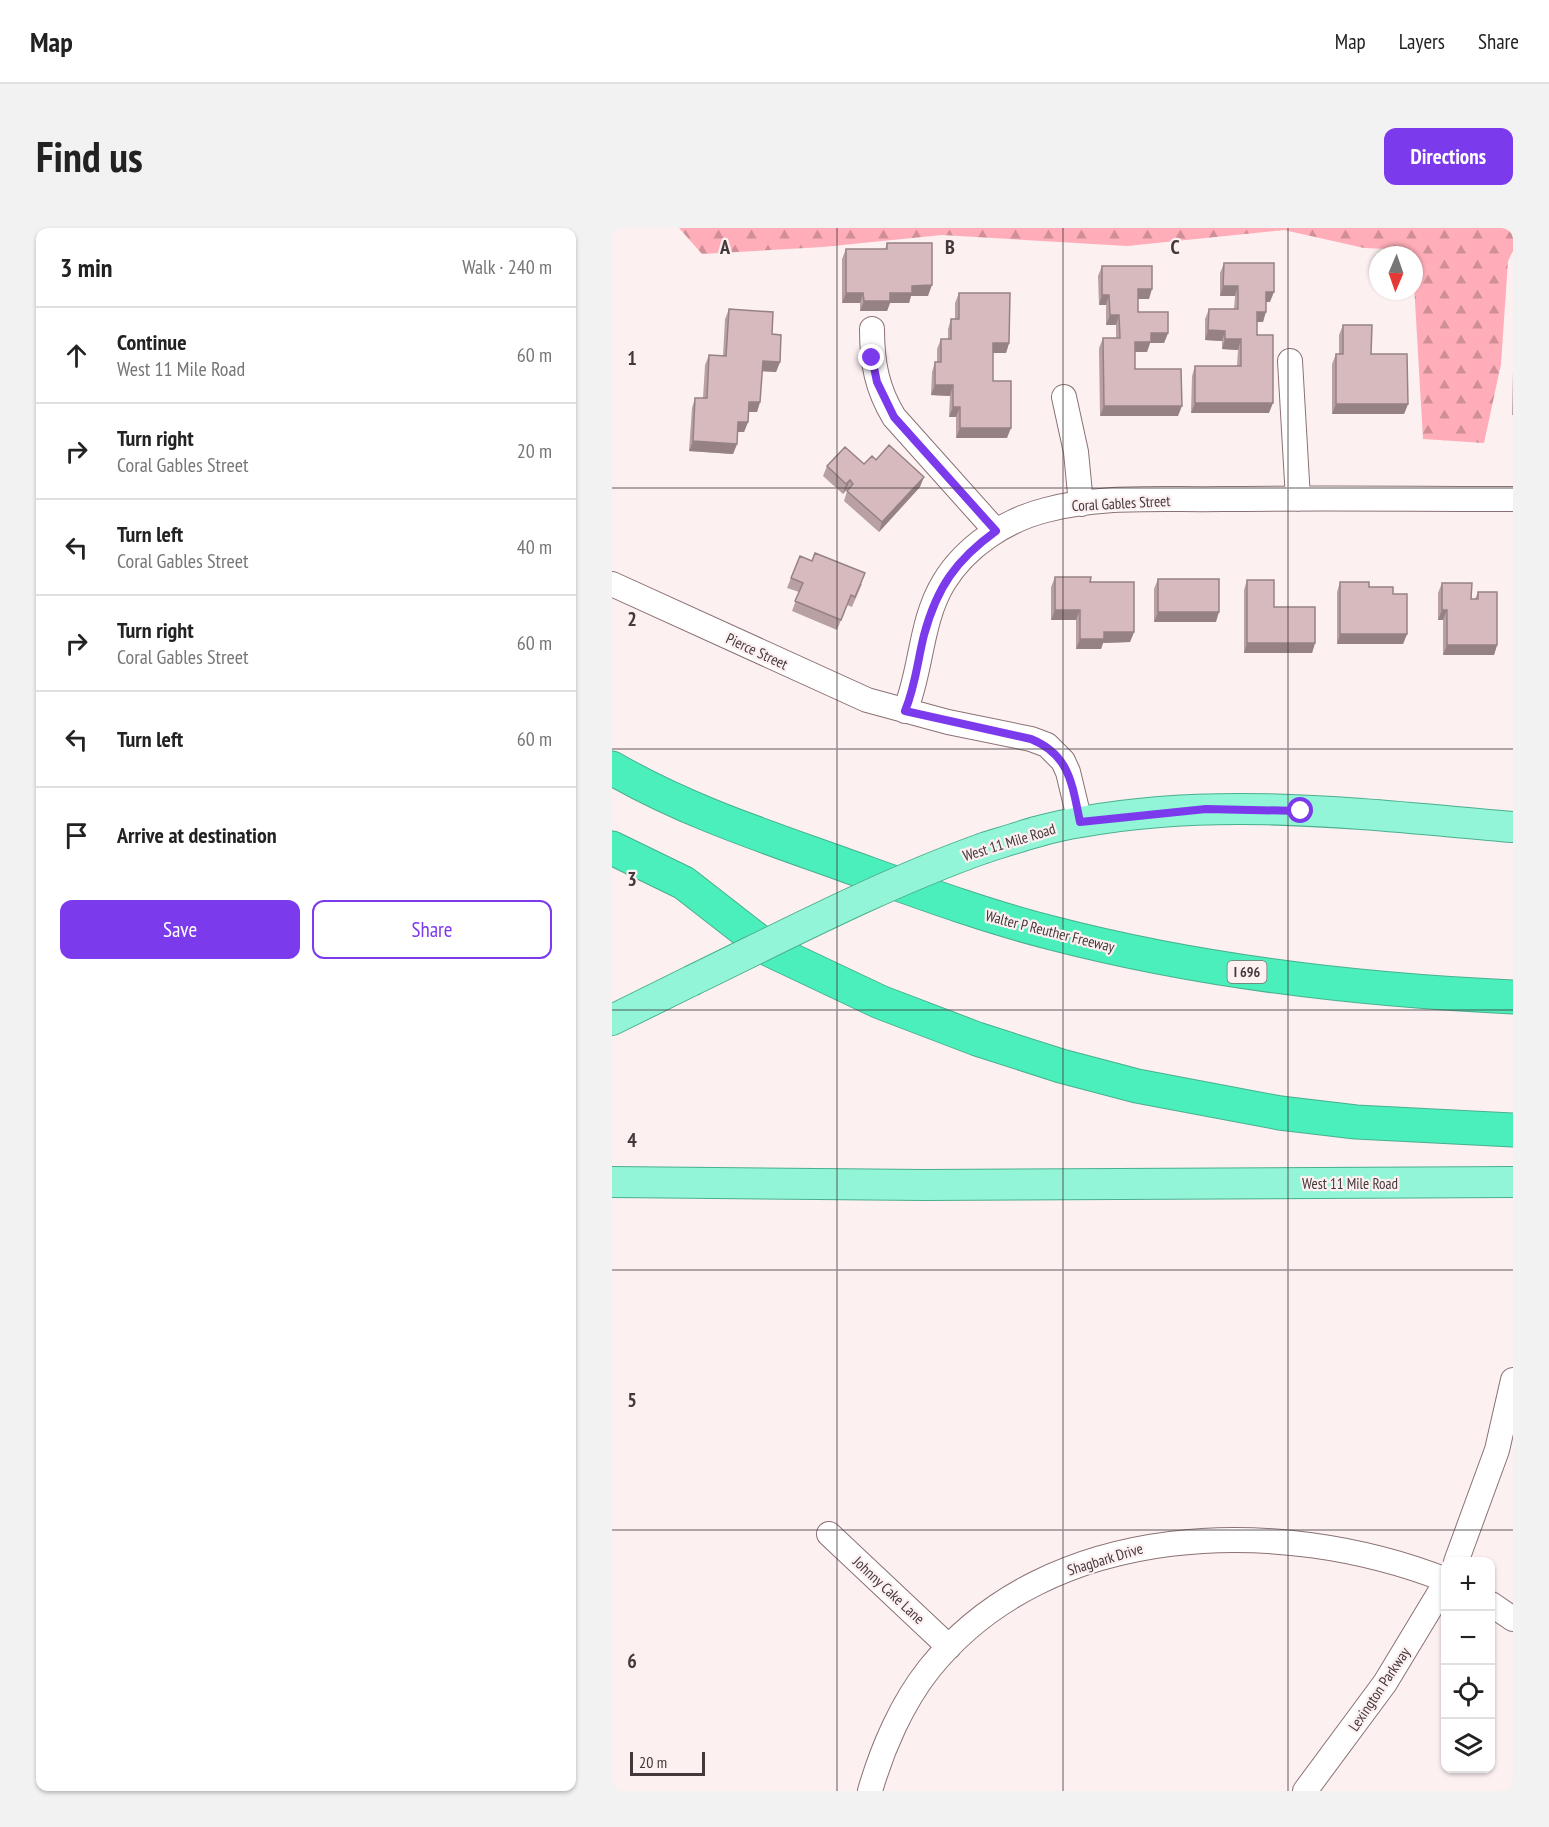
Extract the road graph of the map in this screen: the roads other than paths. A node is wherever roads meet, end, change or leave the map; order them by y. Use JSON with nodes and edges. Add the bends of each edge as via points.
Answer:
{"nodes":[{"id":1,"x":872,"y":329,"type":"dead end"},
{"id":2,"x":1290,"y":361,"type":"dead end"},
{"id":3,"x":1064,"y":397,"type":"dead end"},
{"id":4,"x":1298,"y":499,"type":"junction"},
{"id":5,"x":1513,"y":499,"type":"edge"},
{"id":6,"x":1081,"y":504,"type":"junction"},
{"id":7,"x":996,"y":531,"type":"junction"},
{"id":8,"x":612,"y":584,"type":"edge"},
{"id":9,"x":905,"y":711,"type":"junction"},
{"id":10,"x":612,"y":768,"type":"edge"},
{"id":11,"x":1080,"y":822,"type":"junction"},
{"id":12,"x":1513,"y":827,"type":"edge"},
{"id":13,"x":612,"y":848,"type":"edge"},
{"id":14,"x":683,"y":985,"type":"junction"},
{"id":15,"x":1513,"y":997,"type":"edge"},
{"id":16,"x":612,"y":1020,"type":"edge"},
{"id":17,"x":612,"y":1037,"type":"edge"},
{"id":18,"x":1513,"y":1130,"type":"edge"},
{"id":19,"x":613,"y":1182,"type":"edge"},
{"id":20,"x":1513,"y":1182,"type":"edge"},
{"id":21,"x":1513,"y":1380,"type":"edge"},
{"id":22,"x":829,"y":1534,"type":"dead end"},
{"id":23,"x":1458,"y":1557,"type":"edge"},
{"id":24,"x":1441,"y":1579,"type":"edge"},
{"id":25,"x":1441,"y":1589,"type":"edge"},
{"id":26,"x":1495,"y":1607,"type":"edge"},
{"id":27,"x":1513,"y":1619,"type":"edge"},
{"id":28,"x":949,"y":1647,"type":"junction"},
{"id":29,"x":870,"y":1791,"type":"edge"},
{"id":30,"x":1305,"y":1791,"type":"edge"}],
"edges":[{"from":1,"to":7,"type":"street","via":[[877,382],[894,417]]},
{"from":2,"to":4,"type":"street"},
{"from":3,"to":6,"type":"street","via":[[1076,452]]},
{"from":4,"to":5,"type":"street","name":"Coral Gables Street"},
{"from":4,"to":6,"type":"street","name":"Coral Gables Street","via":[[1115,500]]},
{"from":6,"to":7,"type":"street","name":"Coral Gables Street","via":[[1036,513]]},
{"from":7,"to":9,"type":"street","name":"Coral Gables Street","via":[[971,550],[944,581],[932,608],[915,686]]},
{"from":8,"to":9,"type":"street","name":"Pierce Street","via":[[867,700]]},
{"from":9,"to":11,"type":"street","via":[[1047,745],[1068,772]]},
{"from":10,"to":15,"type":"highway","name":"Walter P Reuther Freeway","number":"I 696","via":[[702,812],[762,835],[986,915],[1053,934],[1190,963],[1282,977]]},
{"from":11,"to":12,"type":"main road","name":"West 11 Mile Road","via":[[1158,812],[1252,808]]},
{"from":11,"to":14,"type":"main road","name":"West 11 Mile Road","bridge":true,"via":[[984,848],[922,870]]},
{"from":13,"to":18,"type":"highway","via":[[684,883],[770,950],[879,1002],[977,1040],[1137,1086],[1280,1113],[1398,1126]]},
{"from":14,"to":16,"type":"main road","name":"West 11 Mile Road"},
{"from":14,"to":17,"type":"main road"},
{"from":19,"to":20,"type":"main road","name":"West 11 Mile Road"},
{"from":21,"to":23,"type":"street","via":[[1494,1459]]},
{"from":22,"to":28,"type":"street","name":"Johnny Cake Lane"},
{"from":24,"to":28,"type":"street","name":"Shagbark Drive","via":[[1373,1556],[1323,1547],[1235,1541],[1151,1546],[1068,1570],[1033,1585],[973,1624]]},
{"from":25,"to":30,"type":"street","name":"Lexington Parkway","via":[[1385,1683]]},
{"from":26,"to":27,"type":"street"},
{"from":28,"to":29,"type":"street","name":"Shagbark Drive","via":[[913,1693]]}]}
